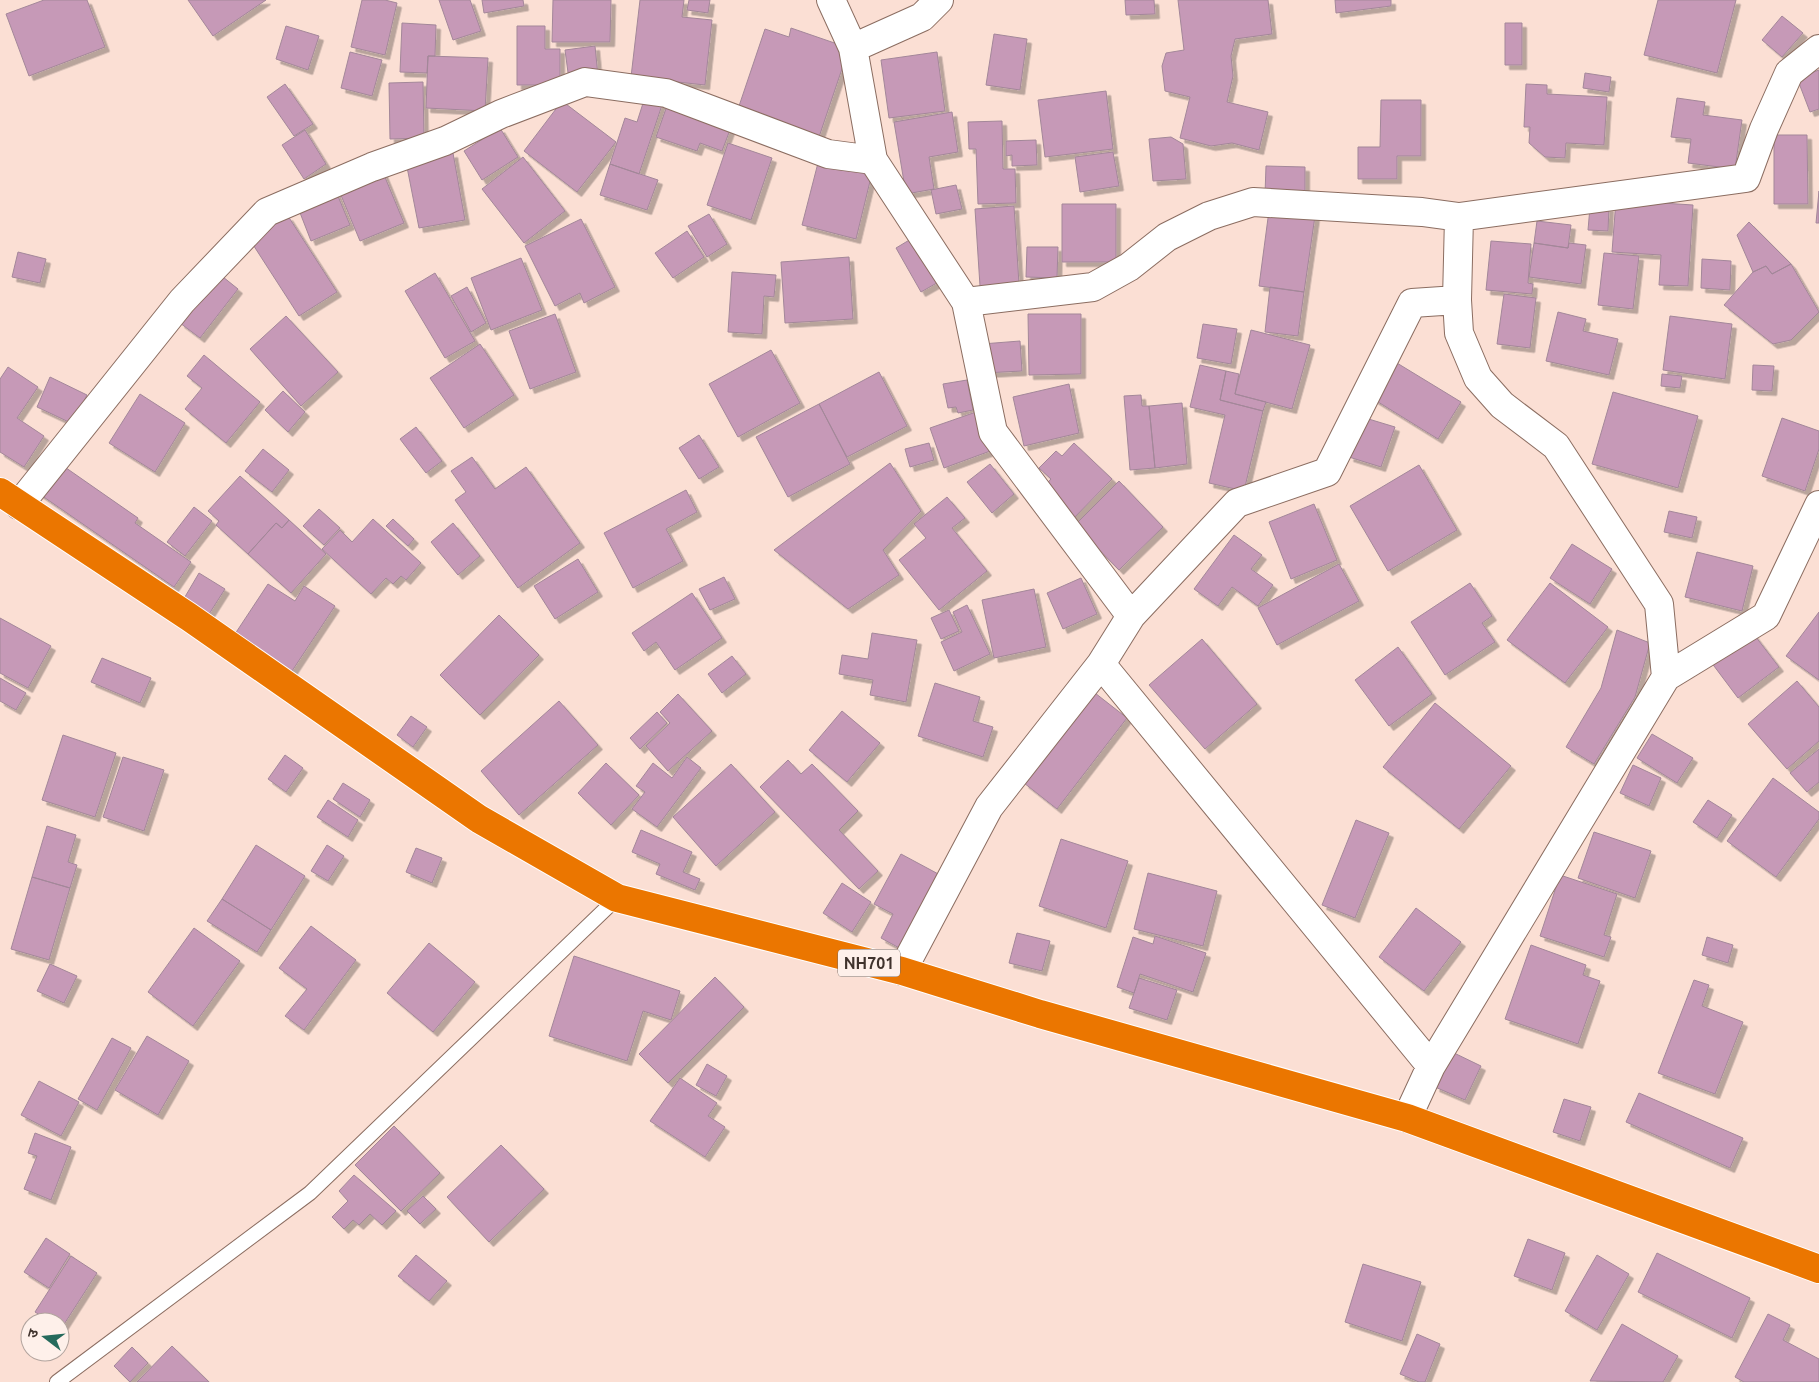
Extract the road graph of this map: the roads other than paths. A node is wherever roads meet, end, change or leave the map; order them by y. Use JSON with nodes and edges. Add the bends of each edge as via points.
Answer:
{"nodes":[{"id":1,"x":831,"y":0,"type":"edge"},
{"id":2,"x":939,"y":0,"type":"edge"},
{"id":3,"x":853,"y":48,"type":"junction"},
{"id":4,"x":1819,"y":50,"type":"edge"},
{"id":5,"x":873,"y":160,"type":"junction"},
{"id":6,"x":1459,"y":217,"type":"junction"},
{"id":7,"x":1457,"y":300,"type":"junction"},
{"id":8,"x":966,"y":302,"type":"junction"},
{"id":9,"x":10,"y":498,"type":"edge"},
{"id":10,"x":1819,"y":505,"type":"edge"},
{"id":11,"x":1131,"y":616,"type":"junction"},
{"id":12,"x":1101,"y":664,"type":"junction"},
{"id":13,"x":1666,"y":677,"type":"junction"},
{"id":14,"x":617,"y":898,"type":"junction"},
{"id":15,"x":902,"y":971,"type":"junction"},
{"id":16,"x":1431,"y":1066,"type":"junction"},
{"id":17,"x":1407,"y":1118,"type":"junction"},
{"id":18,"x":1819,"y":1269,"type":"edge"},
{"id":19,"x":57,"y":1382,"type":"edge"}],
"edges":[{"from":1,"to":3,"type":"street"},
{"from":2,"to":3,"type":"street","via":[[922,16]]},
{"from":3,"to":5,"type":"street"},
{"from":4,"to":6,"type":"street","via":[[1789,73],[1746,178]]},
{"from":5,"to":8,"type":"street"},
{"from":5,"to":9,"type":"street","via":[[828,154],[666,93],[586,82],[501,114],[445,141],[266,212],[182,300]]},
{"from":6,"to":7,"type":"street"},
{"from":6,"to":8,"type":"street","via":[[1253,202],[1209,216],[1168,237],[1129,267],[1093,287]]},
{"from":7,"to":11,"type":"street","via":[[1412,303],[1327,472],[1237,503]]},
{"from":7,"to":13,"type":"street","via":[[1459,333],[1478,378],[1502,404],[1556,446],[1659,604]]},
{"from":8,"to":11,"type":"street","via":[[993,432]]},
{"from":9,"to":14,"type":"highway","number":"NH701","via":[[190,617],[479,819]]},
{"from":10,"to":13,"type":"street","via":[[1766,616]]},
{"from":11,"to":12,"type":"street"},
{"from":12,"to":15,"type":"street","via":[[989,807]]},
{"from":12,"to":16,"type":"street"},
{"from":13,"to":16,"type":"street"},
{"from":14,"to":15,"type":"highway","number":"NH701"},
{"from":14,"to":19,"type":"lane","via":[[310,1194]]},
{"from":15,"to":17,"type":"highway","number":"NH701","via":[[1040,1014]]},
{"from":16,"to":17,"type":"street"},
{"from":17,"to":18,"type":"highway","number":"NH701"}]}
